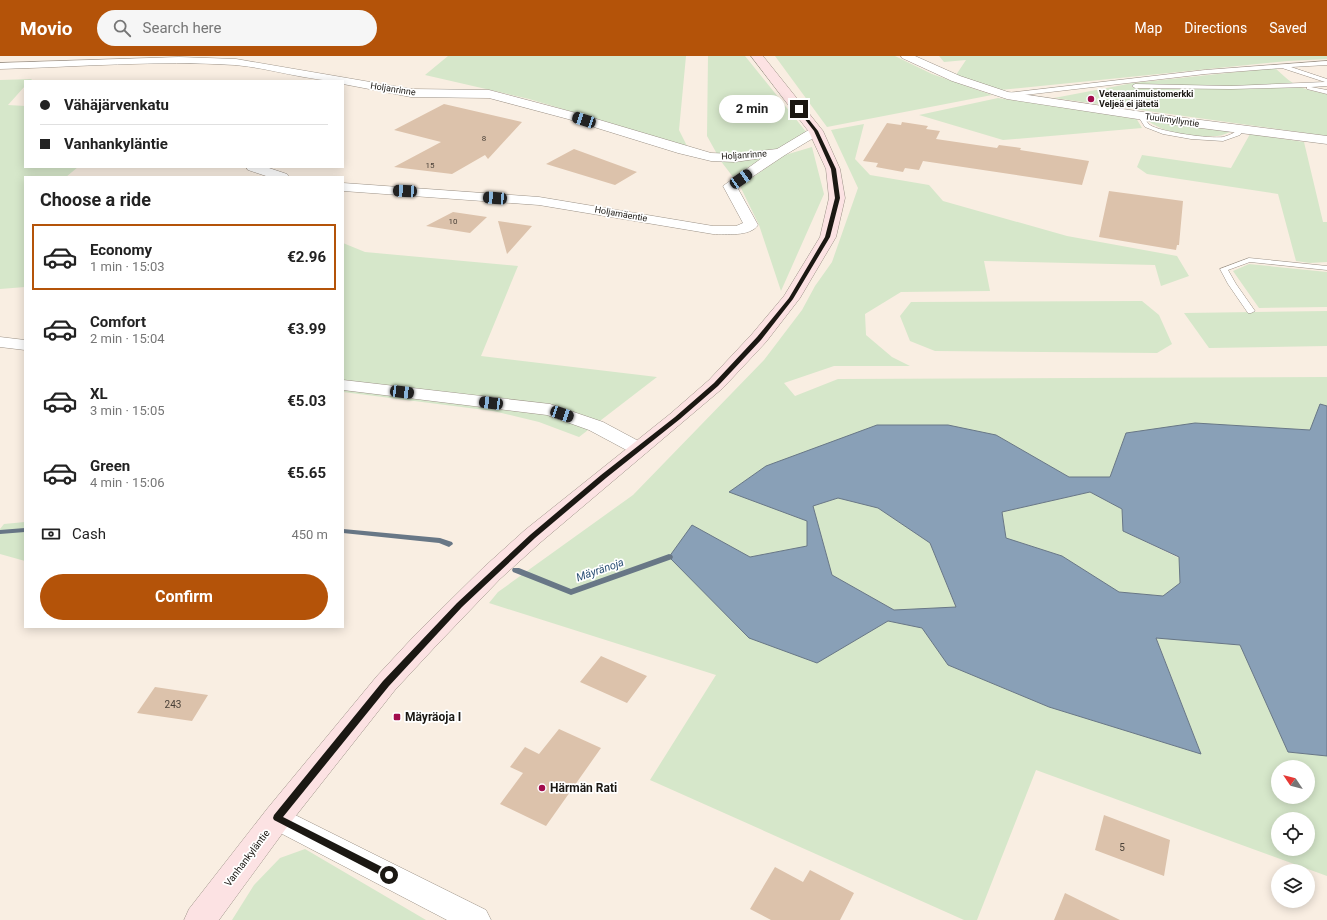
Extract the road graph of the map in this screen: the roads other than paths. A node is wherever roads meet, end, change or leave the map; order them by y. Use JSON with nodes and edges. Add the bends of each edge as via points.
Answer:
{"nodes":[{"id":1,"x":757,"y":56,"type":"edge"},
{"id":2,"x":906,"y":56,"type":"edge"},
{"id":3,"x":1327,"y":63,"type":"edge"},
{"id":4,"x":0,"y":66,"type":"edge"},
{"id":5,"x":1278,"y":66,"type":"junction"},
{"id":6,"x":338,"y":80,"type":"edge"},
{"id":7,"x":344,"y":81,"type":"edge"},
{"id":8,"x":1327,"y":82,"type":"edge"},
{"id":9,"x":1097,"y":84,"type":"junction"},
{"id":10,"x":1301,"y":86,"type":"junction"},
{"id":11,"x":1327,"y":92,"type":"edge"},
{"id":12,"x":1007,"y":95,"type":"junction"},
{"id":13,"x":816,"y":131,"type":"junction"},
{"id":14,"x":1327,"y":140,"type":"edge"},
{"id":15,"x":780,"y":152,"type":"junction"},
{"id":16,"x":256,"y":168,"type":"edge"},
{"id":17,"x":279,"y":176,"type":"edge"},
{"id":18,"x":344,"y":187,"type":"edge"},
{"id":19,"x":1327,"y":268,"type":"edge"},
{"id":20,"x":1251,"y":311,"type":"dead end"},
{"id":21,"x":0,"y":342,"type":"edge"},
{"id":22,"x":24,"y":345,"type":"edge"},
{"id":23,"x":344,"y":385,"type":"edge"},
{"id":24,"x":639,"y":449,"type":"junction"},
{"id":25,"x":277,"y":818,"type":"junction"},
{"id":26,"x":200,"y":920,"type":"edge"},
{"id":27,"x":476,"y":920,"type":"edge"}],
"edges":[{"from":1,"to":13,"type":"street","name":"Vanhankyläntie"},
{"from":2,"to":12,"type":"street","name":"Tuulimyllyntie","via":[[937,72]]},
{"from":3,"to":5,"type":"lane"},
{"from":4,"to":6,"type":"street","name":"Holjanrinne","via":[[179,60],[236,62]]},
{"from":5,"to":8,"type":"lane"},
{"from":5,"to":9,"type":"lane"},
{"from":7,"to":15,"type":"street","name":"Holjanrinne","via":[[411,93],[489,94],[711,157],[735,158]]},
{"from":8,"to":10,"type":"lane"},
{"from":9,"to":10,"type":"lane"},
{"from":9,"to":12,"type":"lane"},
{"from":10,"to":11,"type":"lane"},
{"from":12,"to":14,"type":"street","name":"Tuulimyllyntie","via":[[1141,116]]},
{"from":13,"to":15,"type":"street","name":"Holjamäentie"},
{"from":13,"to":24,"type":"street","name":"Vanhankyläntie","via":[[834,169],[837,198],[828,237],[791,298],[759,338],[716,384]]},
{"from":15,"to":18,"type":"street","name":"Holjamäentie","via":[[730,186],[751,225],[738,230],[713,230],[539,201]]},
{"from":16,"to":17,"type":"street"},
{"from":19,"to":20,"type":"lane","via":[[1249,260],[1224,269]]},
{"from":21,"to":22,"type":"street"},
{"from":23,"to":24,"type":"street","via":[[550,410],[596,426]]},
{"from":24,"to":25,"type":"street","name":"Vanhankyläntie","via":[[533,536],[460,605],[386,683]]},
{"from":25,"to":26,"type":"street","name":"Vanhankyläntie"},
{"from":25,"to":27,"type":"street"}]}
